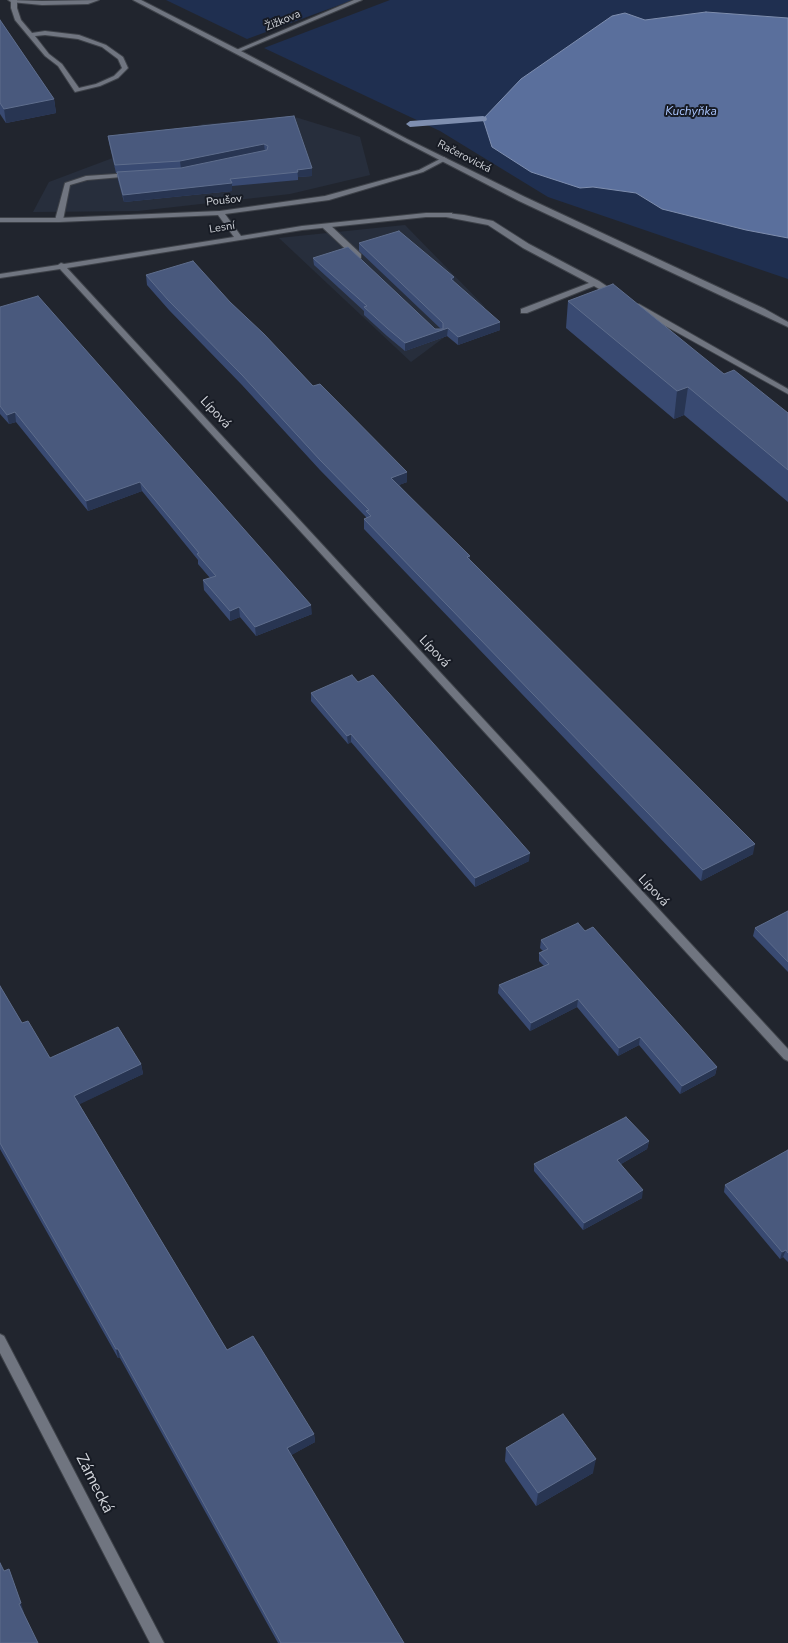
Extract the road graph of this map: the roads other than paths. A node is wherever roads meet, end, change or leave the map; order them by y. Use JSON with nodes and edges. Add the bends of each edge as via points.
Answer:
{"nodes":[{"id":1,"x":12,"y":0,"type":"edge"},
{"id":2,"x":96,"y":0,"type":"edge"},
{"id":3,"x":136,"y":0,"type":"edge"},
{"id":4,"x":359,"y":0,"type":"edge"},
{"id":5,"x":30,"y":35,"type":"junction"},
{"id":6,"x":237,"y":50,"type":"junction"},
{"id":7,"x":444,"y":159,"type":"junction"},
{"id":8,"x":141,"y":174,"type":"edge"},
{"id":9,"x":220,"y":213,"type":"junction"},
{"id":10,"x":0,"y":220,"type":"edge"},
{"id":11,"x":59,"y":220,"type":"junction"},
{"id":12,"x":326,"y":226,"type":"junction"},
{"id":13,"x":238,"y":237,"type":"junction"},
{"id":14,"x":366,"y":263,"type":"edge"},
{"id":15,"x":62,"y":265,"type":"junction"},
{"id":16,"x":0,"y":276,"type":"edge"},
{"id":17,"x":596,"y":283,"type":"junction"},
{"id":18,"x":524,"y":311,"type":"dead end"},
{"id":19,"x":788,"y":325,"type":"edge"},
{"id":20,"x":788,"y":392,"type":"edge"},
{"id":21,"x":788,"y":1056,"type":"edge"},
{"id":22,"x":0,"y":1340,"type":"edge"},
{"id":23,"x":157,"y":1643,"type":"edge"}],
"edges":[{"from":1,"to":2,"type":"street","via":[[42,3]]},
{"from":1,"to":5,"type":"street","via":[[18,20]]},
{"from":3,"to":6,"type":"street","name":"Račerovická"},
{"from":4,"to":6,"type":"street","name":"Žižkova"},
{"from":5,"to":5,"type":"street","via":[[47,55],[60,65],[77,90],[110,80],[124,68],[121,58],[104,46],[79,37],[45,33]]},
{"from":6,"to":7,"type":"street","name":"Račerovická"},
{"from":7,"to":9,"type":"street","name":"Poušov","via":[[420,171],[326,198]]},
{"from":7,"to":19,"type":"street","name":"Račerovická","via":[[522,199]]},
{"from":8,"to":11,"type":"street","via":[[86,178],[67,184]]},
{"from":9,"to":11,"type":"street","name":"Poušov"},
{"from":9,"to":13,"type":"street"},
{"from":10,"to":11,"type":"street","name":"Poušov"},
{"from":12,"to":13,"type":"street","name":"Lesní"},
{"from":12,"to":14,"type":"street"},
{"from":12,"to":17,"type":"street","name":"Lesní","via":[[426,216],[464,216],[490,223],[526,246]]},
{"from":13,"to":15,"type":"street","name":"Lesní"},
{"from":15,"to":16,"type":"street","name":"Lesní"},
{"from":15,"to":21,"type":"street","name":"Lípová"},
{"from":17,"to":18,"type":"street"},
{"from":17,"to":20,"type":"street","name":"Lesní"},
{"from":22,"to":23,"type":"street","name":"Zámecká"}]}
